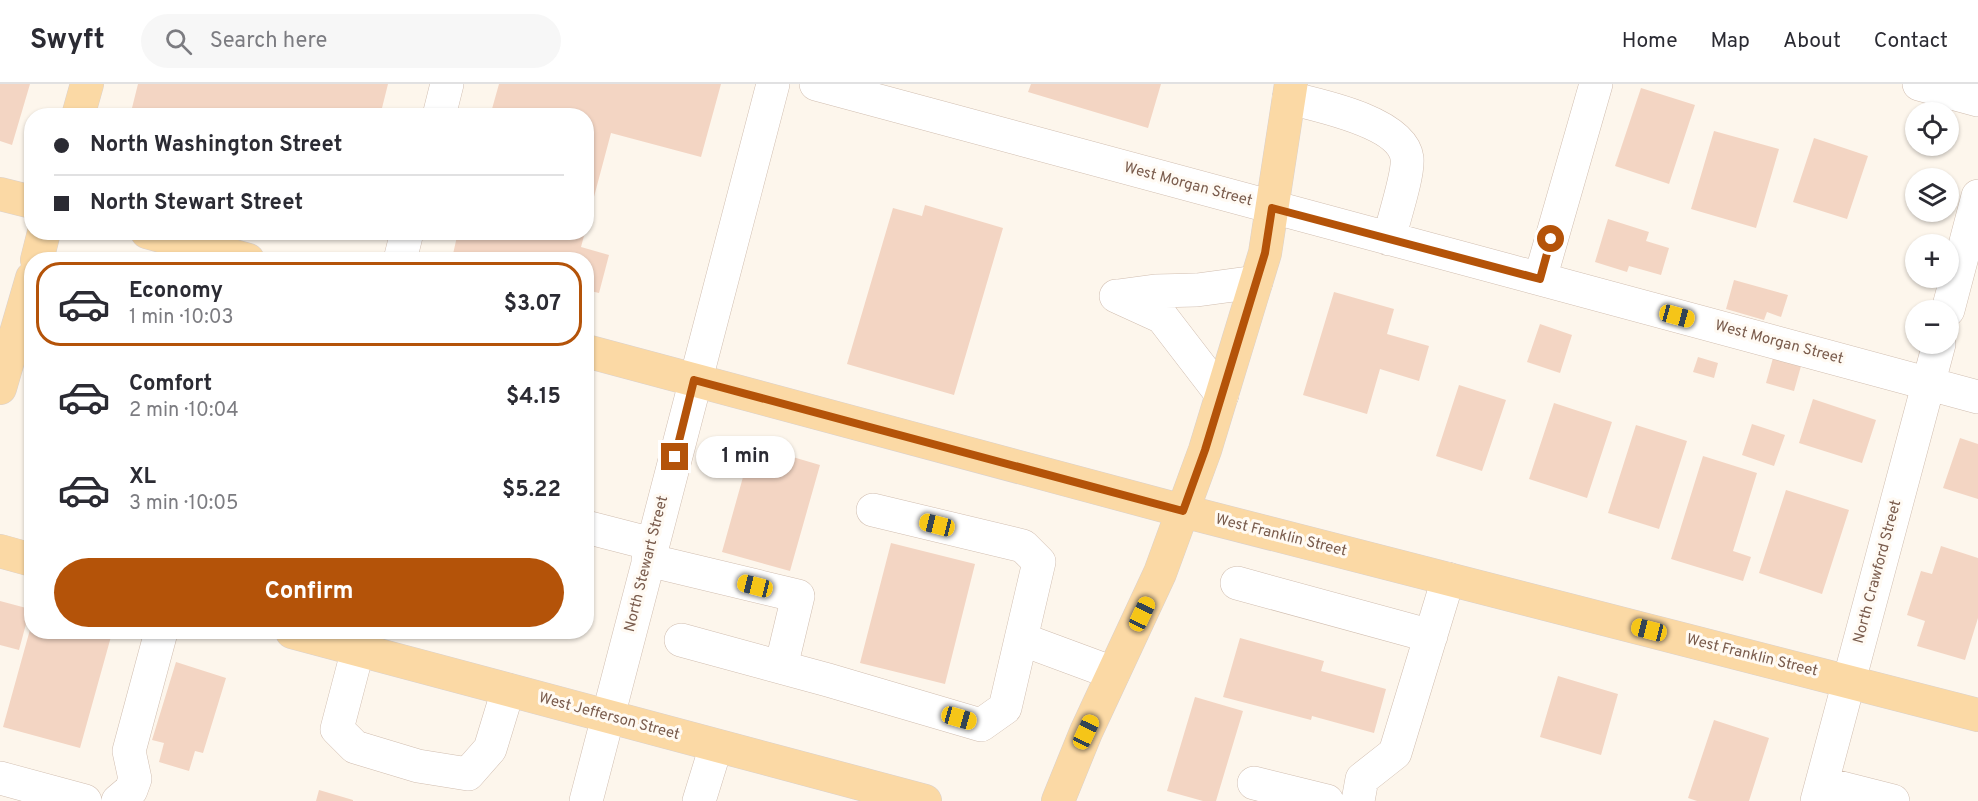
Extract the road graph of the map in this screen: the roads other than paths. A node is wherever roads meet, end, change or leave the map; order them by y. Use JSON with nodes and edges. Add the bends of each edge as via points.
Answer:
{"nodes":[{"id":1,"x":87,"y":84,"type":"edge"},
{"id":2,"x":447,"y":84,"type":"edge"},
{"id":3,"x":773,"y":84,"type":"edge"},
{"id":4,"x":816,"y":84,"type":"edge"},
{"id":5,"x":1596,"y":84,"type":"edge"},
{"id":6,"x":1919,"y":84,"type":"edge"},
{"id":7,"x":1290,"y":91,"type":"edge"},
{"id":8,"x":1978,"y":100,"type":"edge"},
{"id":9,"x":80,"y":108,"type":"edge"},
{"id":10,"x":441,"y":108,"type":"edge"},
{"id":11,"x":0,"y":194,"type":"edge"},
{"id":12,"x":1978,"y":196,"type":"edge"},
{"id":13,"x":24,"y":199,"type":"edge"},
{"id":14,"x":1272,"y":208,"type":"junction"},
{"id":15,"x":1389,"y":239,"type":"junction"},
{"id":16,"x":176,"y":240,"type":"edge"},
{"id":17,"x":219,"y":252,"type":"edge"},
{"id":18,"x":1540,"y":279,"type":"junction"},
{"id":19,"x":1256,"y":282,"type":"junction"},
{"id":20,"x":1951,"y":300,"type":"edge"},
{"id":21,"x":24,"y":306,"type":"edge"},
{"id":22,"x":594,"y":353,"type":"edge"},
{"id":23,"x":1936,"y":354,"type":"edge"},
{"id":24,"x":694,"y":380,"type":"junction"},
{"id":25,"x":1928,"y":383,"type":"junction"},
{"id":26,"x":0,"y":388,"type":"edge"},
{"id":27,"x":1222,"y":395,"type":"junction"},
{"id":28,"x":1978,"y":397,"type":"edge"},
{"id":29,"x":873,"y":510,"type":"dead end"},
{"id":30,"x":1183,"y":511,"type":"junction"},
{"id":31,"x":594,"y":530,"type":"edge"},
{"id":32,"x":0,"y":551,"type":"edge"},
{"id":33,"x":650,"y":552,"type":"junction"},
{"id":34,"x":24,"y":558,"type":"edge"},
{"id":35,"x":1448,"y":579,"type":"junction"},
{"id":36,"x":1237,"y":583,"type":"dead end"},
{"id":37,"x":1431,"y":636,"type":"junction"},
{"id":38,"x":159,"y":639,"type":"edge"},
{"id":39,"x":322,"y":639,"type":"edge"},
{"id":40,"x":1021,"y":639,"type":"junction"},
{"id":41,"x":681,"y":640,"type":"dead end"},
{"id":42,"x":358,"y":649,"type":"junction"},
{"id":43,"x":781,"y":667,"type":"junction"},
{"id":44,"x":1113,"y":674,"type":"junction"},
{"id":45,"x":1849,"y":681,"type":"junction"},
{"id":46,"x":508,"y":690,"type":"junction"},
{"id":47,"x":1978,"y":715,"type":"edge"},
{"id":48,"x":608,"y":717,"type":"junction"},
{"id":49,"x":716,"y":746,"type":"junction"},
{"id":50,"x":0,"y":778,"type":"edge"},
{"id":51,"x":1254,"y":783,"type":"dead end"},
{"id":52,"x":1819,"y":792,"type":"edge"},
{"id":53,"x":84,"y":801,"type":"edge"},
{"id":54,"x":118,"y":801,"type":"edge"},
{"id":55,"x":585,"y":801,"type":"edge"},
{"id":56,"x":699,"y":801,"type":"edge"},
{"id":57,"x":925,"y":801,"type":"edge"},
{"id":58,"x":1058,"y":801,"type":"edge"},
{"id":59,"x":1327,"y":801,"type":"edge"},
{"id":60,"x":1358,"y":801,"type":"edge"},
{"id":61,"x":1893,"y":801,"type":"edge"}],
"edges":[{"from":1,"to":9,"type":"main road"},
{"from":2,"to":10,"type":"street"},
{"from":3,"to":24,"type":"street","name":"North Stewart Street"},
{"from":4,"to":14,"type":"street","name":"West Morgan Street"},
{"from":5,"to":18,"type":"street"},
{"from":6,"to":8,"type":"street"},
{"from":7,"to":14,"type":"main road"},
{"from":7,"to":15,"type":"street","via":[[1360,117],[1403,147],[1407,159],[1405,174]]},
{"from":11,"to":13,"type":"main road"},
{"from":12,"to":20,"type":"street"},
{"from":14,"to":15,"type":"street","name":"West Morgan Street"},
{"from":14,"to":19,"type":"main road"},
{"from":15,"to":18,"type":"street","name":"West Morgan Street"},
{"from":16,"to":17,"type":"main road"},
{"from":18,"to":25,"type":"street","name":"West Morgan Street"},
{"from":19,"to":27,"type":"main road"},
{"from":19,"to":27,"type":"street","via":[[1116,296],[1162,317]]},
{"from":21,"to":26,"type":"main road"},
{"from":22,"to":24,"type":"main road","name":"West Franklin Street"},
{"from":23,"to":25,"type":"street","name":"North Crawford Street"},
{"from":24,"to":30,"type":"main road","name":"West Franklin Street"},
{"from":24,"to":33,"type":"street","name":"North Stewart Street"},
{"from":25,"to":28,"type":"street","name":"West Morgan Street"},
{"from":25,"to":45,"type":"street","name":"North Crawford Street"},
{"from":27,"to":30,"type":"main road"},
{"from":29,"to":40,"type":"street","via":[[1023,546],[1039,562]]},
{"from":30,"to":35,"type":"main road","name":"West Franklin Street"},
{"from":30,"to":44,"type":"main road","via":[[1160,573]]},
{"from":31,"to":33,"type":"street"},
{"from":32,"to":34,"type":"main road"},
{"from":33,"to":43,"type":"street","via":[[798,596]]},
{"from":33,"to":48,"type":"street","name":"North Stewart Street"},
{"from":35,"to":37,"type":"street"},
{"from":35,"to":45,"type":"main road","name":"West Franklin Street"},
{"from":36,"to":37,"type":"street"},
{"from":37,"to":60,"type":"street","via":[[1395,753],[1362,779]]},
{"from":38,"to":54,"type":"street","via":[[129,751],[135,779]]},
{"from":39,"to":42,"type":"main road","name":"West Jefferson Street"},
{"from":40,"to":43,"type":"street","via":[[1005,708],[981,725]]},
{"from":40,"to":44,"type":"street"},
{"from":41,"to":43,"type":"street"},
{"from":42,"to":46,"type":"main road","name":"West Jefferson Street"},
{"from":42,"to":46,"type":"street","via":[[337,729],[355,747],[418,766],[468,774],[490,749]]},
{"from":44,"to":58,"type":"main road"},
{"from":45,"to":47,"type":"main road","name":"West Franklin Street"},
{"from":45,"to":52,"type":"street","name":"North Crawford Street"},
{"from":46,"to":48,"type":"main road","name":"West Jefferson Street"},
{"from":48,"to":49,"type":"main road","name":"West Jefferson Street"},
{"from":48,"to":55,"type":"street","name":"North Stewart Street"},
{"from":49,"to":56,"type":"street"},
{"from":49,"to":57,"type":"main road","name":"West Jefferson Street"},
{"from":50,"to":53,"type":"street"},
{"from":51,"to":59,"type":"street"},
{"from":52,"to":61,"type":"street"}]}
